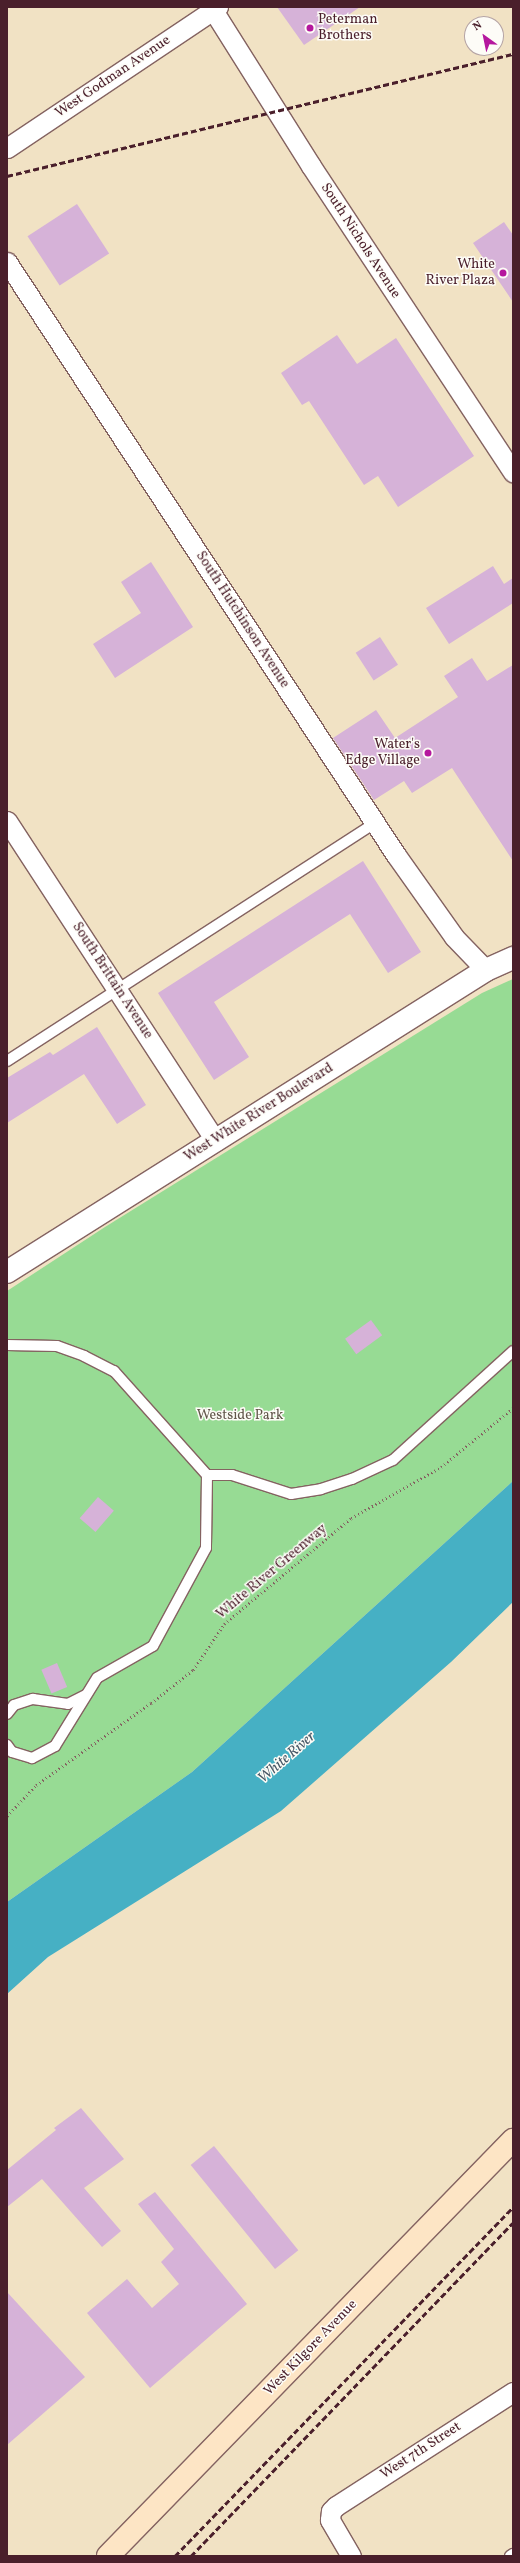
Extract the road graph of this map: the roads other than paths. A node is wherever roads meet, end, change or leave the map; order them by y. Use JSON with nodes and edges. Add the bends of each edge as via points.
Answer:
{"nodes":[{"id":1,"x":214,"y":8,"type":"edge"},
{"id":2,"x":7,"y":148,"type":"edge"},
{"id":3,"x":7,"y":262,"type":"edge"},
{"id":4,"x":513,"y":472,"type":"edge"},
{"id":5,"x":7,"y":821,"type":"edge"},
{"id":6,"x":375,"y":823,"type":"junction"},
{"id":7,"x":513,"y":958,"type":"edge"},
{"id":8,"x":486,"y":970,"type":"junction"},
{"id":9,"x":118,"y":991,"type":"junction"},
{"id":10,"x":7,"y":1061,"type":"edge"},
{"id":11,"x":216,"y":1141,"type":"junction"},
{"id":12,"x":7,"y":1272,"type":"edge"},
{"id":13,"x":7,"y":1345,"type":"edge"},
{"id":14,"x":513,"y":1351,"type":"edge"},
{"id":15,"x":206,"y":1475,"type":"junction"},
{"id":16,"x":86,"y":1695,"type":"junction"},
{"id":17,"x":7,"y":1714,"type":"edge"},
{"id":18,"x":7,"y":1745,"type":"edge"},
{"id":19,"x":513,"y":2140,"type":"edge"},
{"id":20,"x":513,"y":2392,"type":"edge"},
{"id":21,"x":513,"y":2554,"type":"edge"},
{"id":22,"x":108,"y":2556,"type":"edge"},
{"id":23,"x":351,"y":2556,"type":"edge"},
{"id":24,"x":510,"y":2556,"type":"edge"}],
"edges":[{"from":1,"to":2,"type":"street","name":"West Godman Avenue"},
{"from":1,"to":4,"type":"street","name":"South Nichols Avenue","via":[[311,166]]},
{"from":3,"to":6,"type":"street","name":"South Hutchinson Avenue"},
{"from":5,"to":9,"type":"street","name":"South Brittain Avenue"},
{"from":6,"to":8,"type":"street","name":"South Hutchinson Avenue","via":[[454,937]]},
{"from":6,"to":9,"type":"lane"},
{"from":7,"to":8,"type":"street","name":"West White River Boulevard"},
{"from":8,"to":11,"type":"street","name":"West White River Boulevard"},
{"from":9,"to":10,"type":"lane"},
{"from":9,"to":11,"type":"street","name":"South Brittain Avenue"},
{"from":11,"to":12,"type":"street","name":"West White River Boulevard"},
{"from":13,"to":15,"type":"lane","via":[[57,1346],[84,1356],[114,1372]]},
{"from":14,"to":15,"type":"lane","via":[[393,1460],[352,1479],[321,1489],[291,1494],[232,1475]]},
{"from":15,"to":16,"type":"lane","via":[[206,1548],[153,1646],[97,1678]]},
{"from":16,"to":17,"type":"lane","via":[[68,1704],[33,1699],[14,1705]]},
{"from":16,"to":18,"type":"lane","via":[[55,1746],[32,1758],[12,1752]]},
{"from":19,"to":22,"type":"main road","name":"West Kilgore Avenue"},
{"from":20,"to":23,"type":"street","name":"West 7th Street","via":[[363,2488],[331,2512],[331,2526]]},
{"from":21,"to":24,"type":"lane"}]}
